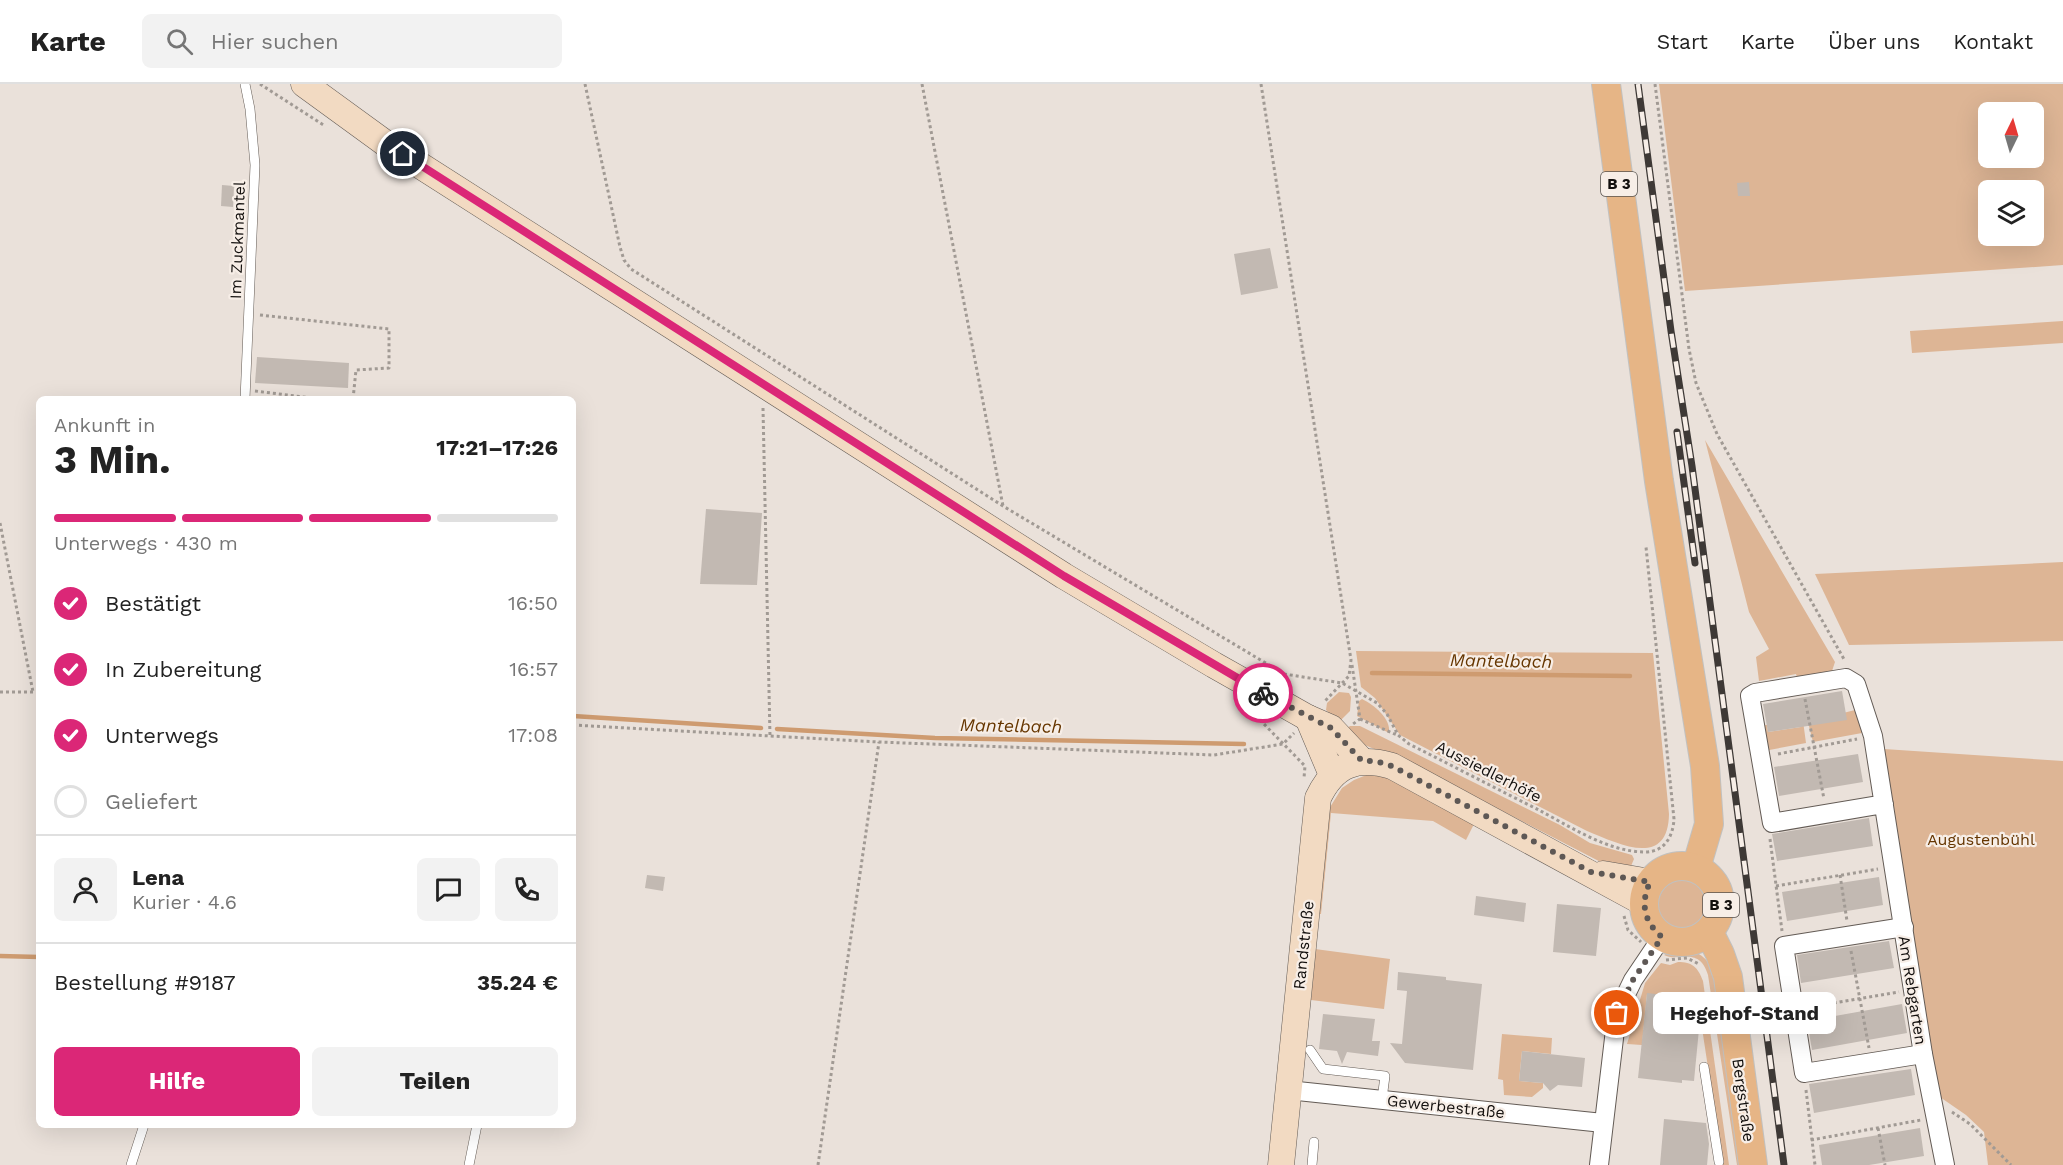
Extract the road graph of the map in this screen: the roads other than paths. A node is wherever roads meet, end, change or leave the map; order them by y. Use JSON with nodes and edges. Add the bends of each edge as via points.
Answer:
{"nodes":[{"id":1,"x":245,"y":84,"type":"edge"},
{"id":2,"x":304,"y":84,"type":"edge"},
{"id":3,"x":1606,"y":84,"type":"edge"},
{"id":4,"x":246,"y":394,"type":"edge"},
{"id":5,"x":1308,"y":718,"type":"junction"},
{"id":6,"x":1369,"y":761,"type":"junction"},
{"id":7,"x":1332,"y":775,"type":"junction"},
{"id":8,"x":1884,"y":804,"type":"junction"},
{"id":9,"x":1696,"y":868,"type":"junction"},
{"id":10,"x":1640,"y":894,"type":"junction"},
{"id":11,"x":1904,"y":927,"type":"junction"},
{"id":12,"x":1709,"y":932,"type":"junction"},
{"id":13,"x":1657,"y":944,"type":"junction"},
{"id":14,"x":1310,"y":1050,"type":"dead end"},
{"id":15,"x":1923,"y":1054,"type":"junction"},
{"id":16,"x":1704,"y":1067,"type":"dead end"},
{"id":17,"x":1288,"y":1090,"type":"junction"},
{"id":18,"x":1382,"y":1099,"type":"junction"},
{"id":19,"x":1603,"y":1123,"type":"junction"},
{"id":20,"x":143,"y":1128,"type":"edge"},
{"id":21,"x":476,"y":1128,"type":"edge"},
{"id":22,"x":1314,"y":1142,"type":"dead end"},
{"id":23,"x":1719,"y":1162,"type":"dead end"},
{"id":24,"x":131,"y":1165,"type":"edge"},
{"id":25,"x":470,"y":1165,"type":"edge"},
{"id":26,"x":1281,"y":1165,"type":"edge"},
{"id":27,"x":1312,"y":1165,"type":"edge"},
{"id":28,"x":1599,"y":1165,"type":"edge"},
{"id":29,"x":1753,"y":1165,"type":"edge"},
{"id":30,"x":1945,"y":1165,"type":"edge"}],
"edges":[{"from":1,"to":4,"type":"lane","name":"Im Zuckmantel","via":[[255,165]]},
{"from":2,"to":5,"type":"street","via":[[385,142],[1064,576]]},
{"from":3,"to":9,"type":"main road","number":"B 3","via":[[1659,481],[1705,766],[1709,824]]},
{"from":5,"to":6,"type":"street","via":[[1331,728]]},
{"from":5,"to":7,"type":"street"},
{"from":6,"to":7,"type":"street","via":[[1346,766]]},
{"from":6,"to":10,"type":"street","via":[[1392,766]]},
{"from":7,"to":17,"type":"street","name":"Randstraße","via":[[1318,798]]},
{"from":8,"to":8,"type":"street","name":"Am Rebgarten","via":[[1772,823],[1750,696],[1852,680],[1873,736]]},
{"from":8,"to":11,"type":"street","name":"Am Rebgarten"},
{"from":9,"to":10,"type":"main road","via":[[1686,865],[1666,869]]},
{"from":9,"to":12,"type":"main road","number":"B 3","via":[[1708,874],[1720,896],[1721,909]]},
{"from":10,"to":13,"type":"main road"},
{"from":11,"to":15,"type":"street","name":"Am Rebgarten"},
{"from":11,"to":15,"type":"street","name":"Am Rebgarten","via":[[1784,946],[1804,1073]]},
{"from":12,"to":13,"type":"main road","number":"B 3","via":[[1687,942]]},
{"from":12,"to":29,"type":"main road","name":"Bergstraße","number":"B 3","via":[[1728,978]]},
{"from":13,"to":19,"type":"street","via":[[1617,1013]]},
{"from":14,"to":18,"type":"lane","via":[[1323,1069],[1385,1076]]},
{"from":15,"to":30,"type":"street","name":"Am Rebgarten"},
{"from":16,"to":23,"type":"lane"},
{"from":17,"to":18,"type":"street","name":"Gewerbestraße"},
{"from":17,"to":26,"type":"street","name":"Randstraße"},
{"from":18,"to":19,"type":"street","name":"Gewerbestraße"},
{"from":19,"to":28,"type":"street"},
{"from":20,"to":24,"type":"lane"},
{"from":21,"to":25,"type":"lane"},
{"from":22,"to":27,"type":"lane"}]}
